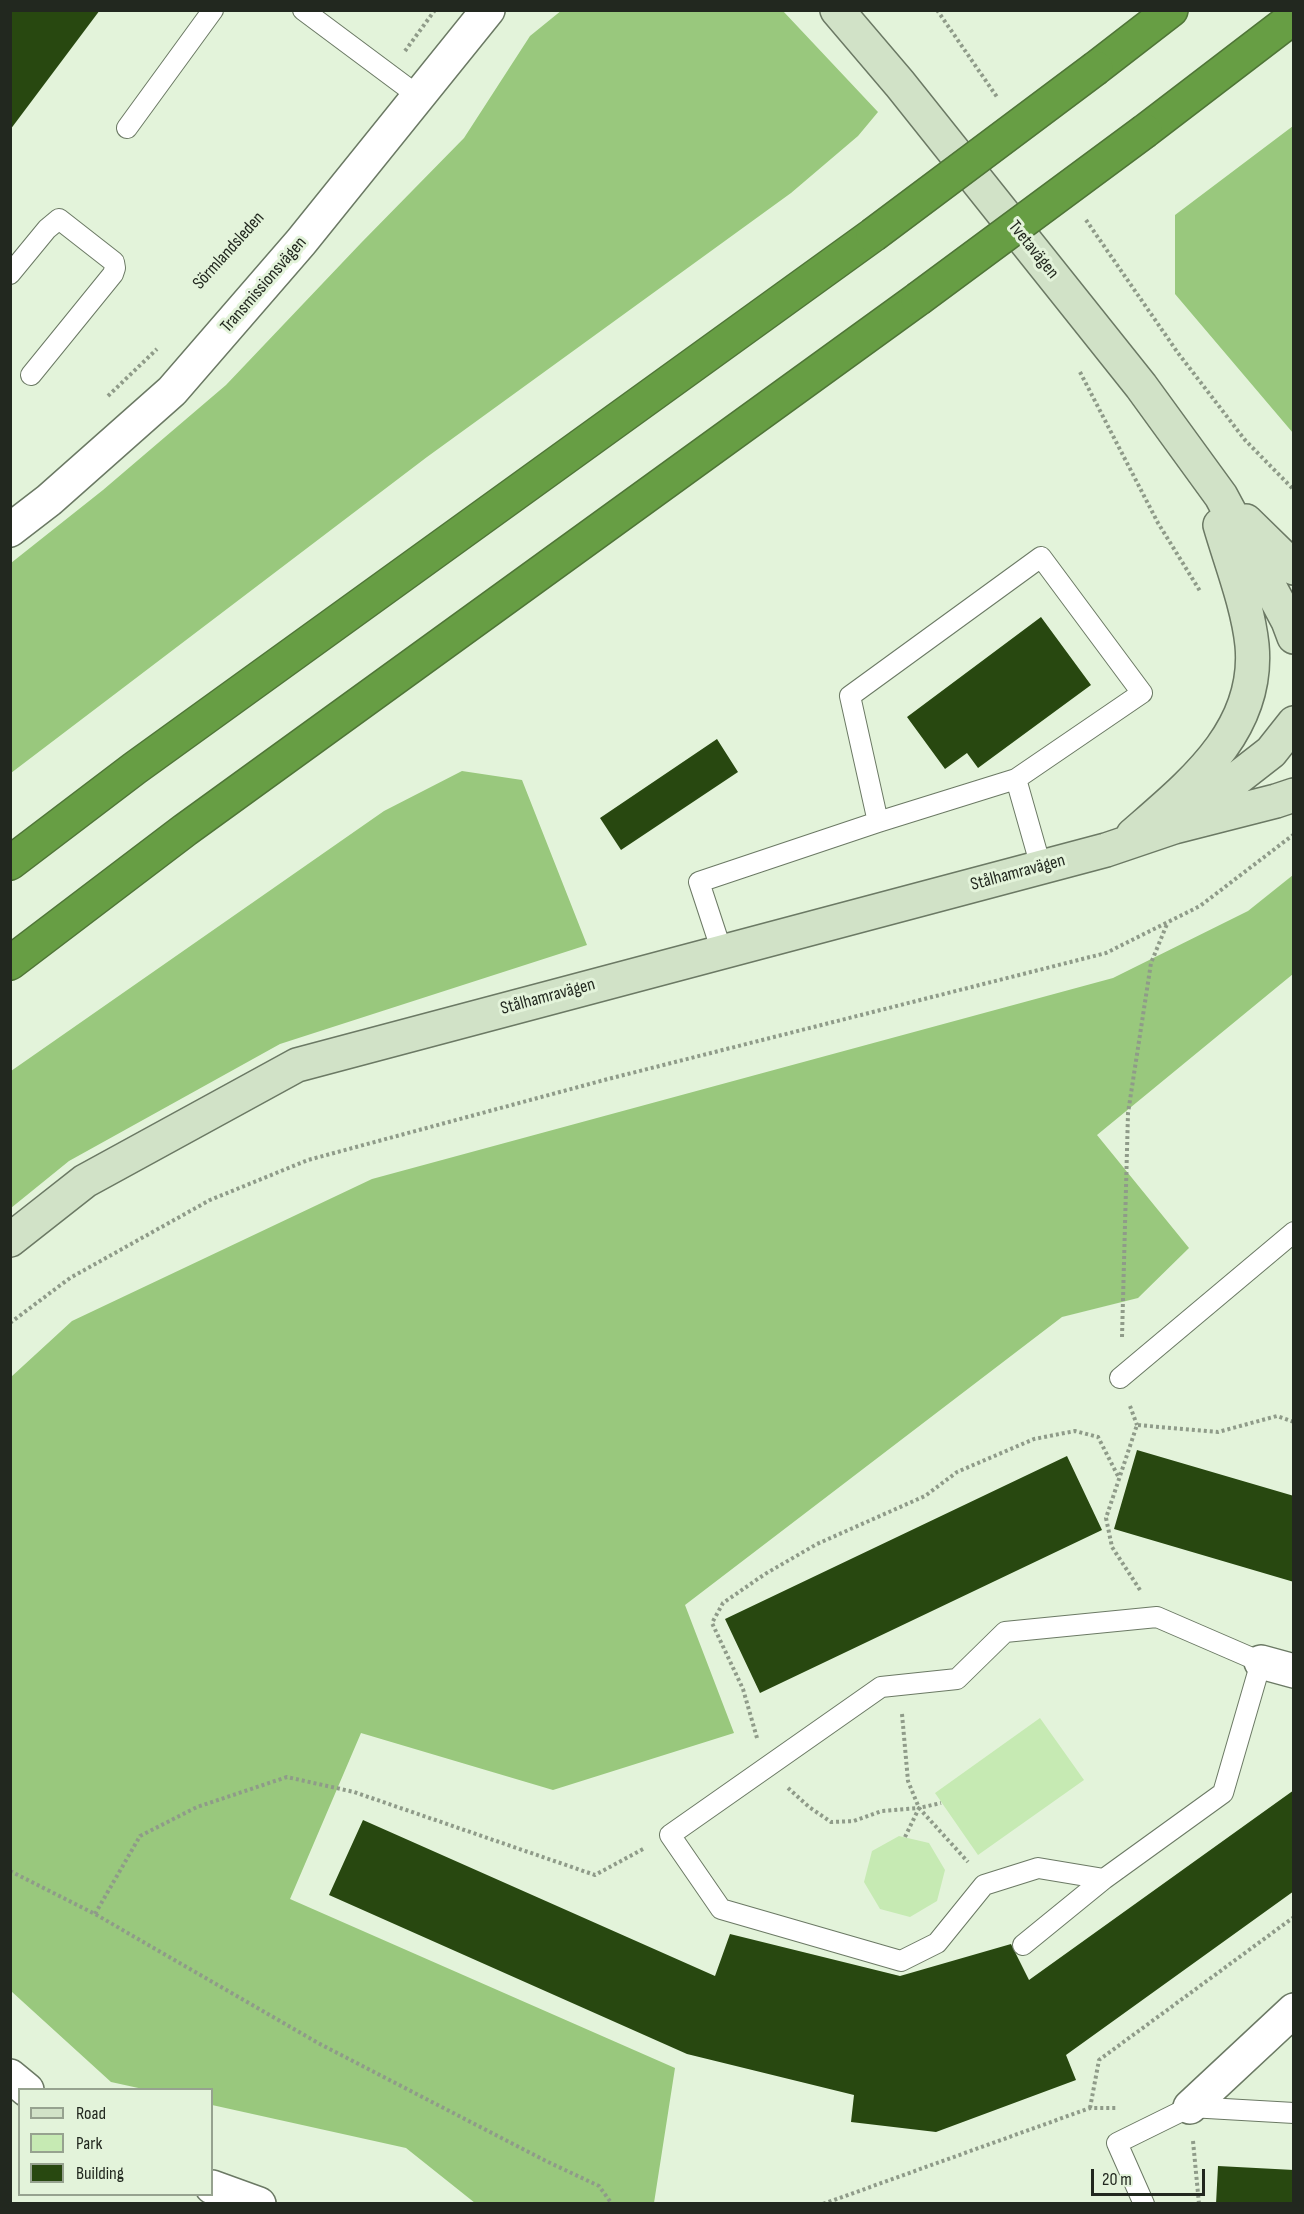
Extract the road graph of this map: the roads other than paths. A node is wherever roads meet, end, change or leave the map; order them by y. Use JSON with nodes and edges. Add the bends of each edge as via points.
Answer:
{"nodes":[{"id":1,"x":213,"y":10,"type":"edge"},
{"id":2,"x":303,"y":10,"type":"edge"},
{"id":3,"x":488,"y":10,"type":"edge"},
{"id":4,"x":837,"y":10,"type":"edge"},
{"id":5,"x":1171,"y":10,"type":"edge"},
{"id":6,"x":1293,"y":17,"type":"edge"},
{"id":7,"x":417,"y":95,"type":"junction"},
{"id":8,"x":127,"y":128,"type":"dead end"},
{"id":9,"x":10,"y":274,"type":"edge"},
{"id":10,"x":31,"y":375,"type":"dead end"},
{"id":11,"x":1214,"y":487,"type":"junction"},
{"id":12,"x":10,"y":530,"type":"edge"},
{"id":13,"x":1293,"y":568,"type":"edge"},
{"id":14,"x":1293,"y":637,"type":"edge"},
{"id":15,"x":1293,"y":697,"type":"edge"},
{"id":16,"x":1293,"y":709,"type":"edge"},
{"id":17,"x":1293,"y":723,"type":"edge"},
{"id":18,"x":1016,"y":779,"type":"junction"},
{"id":19,"x":1293,"y":795,"type":"edge"},
{"id":20,"x":878,"y":822,"type":"junction"},
{"id":21,"x":1174,"y":827,"type":"junction"},
{"id":22,"x":1124,"y":843,"type":"junction"},
{"id":23,"x":10,"y":863,"type":"edge"},
{"id":24,"x":1041,"y":867,"type":"junction"},
{"id":25,"x":722,"y":952,"type":"junction"},
{"id":26,"x":10,"y":963,"type":"edge"},
{"id":27,"x":1293,"y":1232,"type":"edge"},
{"id":28,"x":10,"y":1240,"type":"edge"},
{"id":29,"x":1120,"y":1378,"type":"road end"},
{"id":30,"x":1261,"y":1662,"type":"junction"},
{"id":31,"x":1293,"y":1671,"type":"edge"},
{"id":32,"x":1104,"y":1879,"type":"junction"},
{"id":33,"x":1023,"y":1945,"type":"dead end"},
{"id":34,"x":1293,"y":2010,"type":"edge"},
{"id":35,"x":10,"y":2076,"type":"edge"},
{"id":36,"x":25,"y":2088,"type":"edge"},
{"id":37,"x":1190,"y":2107,"type":"junction"},
{"id":38,"x":1293,"y":2113,"type":"edge"},
{"id":39,"x":213,"y":2187,"type":"edge"},
{"id":40,"x":259,"y":2204,"type":"edge"},
{"id":41,"x":1144,"y":2204,"type":"edge"}],
"edges":[{"from":1,"to":8,"type":"lane"},
{"from":2,"to":7,"type":"lane"},
{"from":3,"to":7,"type":"street","name":"Transmissionsvägen"},
{"from":4,"to":11,"type":"main road","name":"Tvetavägen","via":[[1134,377]]},
{"from":5,"to":23,"type":"highway","bridge":true,"via":[[873,236],[135,768]]},
{"from":6,"to":26,"type":"highway","bridge":true,"via":[[918,299],[185,830]]},
{"from":7,"to":12,"type":"street","name":"Transmissionsvägen","via":[[301,242],[172,391]]},
{"from":9,"to":10,"type":"lane","via":[[59,219],[114,262],[116,268]]},
{"from":11,"to":13,"type":"main road","name":"Tvetavägen"},
{"from":11,"to":14,"type":"main road","name":"Tvetavägen","via":[[1288,621]]},
{"from":11,"to":22,"type":"main road","name":"Stålhamravägen","via":[[1248,622],[1252,646],[1249,686],[1240,720],[1221,751],[1191,784]]},
{"from":15,"to":16,"type":"main road"},
{"from":17,"to":21,"type":"main road","name":"Stålhamravägen","via":[[1270,752]]},
{"from":18,"to":20,"type":"lane"},
{"from":18,"to":20,"type":"lane","via":[[1142,693],[1041,557],[850,696]]},
{"from":18,"to":24,"type":"lane"},
{"from":19,"to":21,"type":"main road","name":"Stålhamravägen"},
{"from":20,"to":25,"type":"lane","via":[[699,882]]},
{"from":21,"to":22,"type":"main road","name":"Stålhamravägen"},
{"from":22,"to":24,"type":"main road","name":"Stålhamravägen"},
{"from":24,"to":25,"type":"main road","name":"Stålhamravägen"},
{"from":25,"to":28,"type":"main road","name":"Stålhamravägen","via":[[297,1065],[85,1181]]},
{"from":27,"to":29,"type":"lane"},
{"from":30,"to":31,"type":"street"},
{"from":30,"to":32,"type":"lane","via":[[1222,1793]]},
{"from":30,"to":32,"type":"lane","via":[[1156,1617],[1005,1632],[957,1679],[881,1687],[670,1835],[721,1909],[901,1961],[937,1943],[984,1885],[1038,1868]]},
{"from":32,"to":33,"type":"lane"},
{"from":34,"to":37,"type":"street"},
{"from":35,"to":36,"type":"street"},
{"from":37,"to":38,"type":"lane"},
{"from":37,"to":41,"type":"lane","via":[[1118,2143]]},
{"from":39,"to":40,"type":"street"}]}
